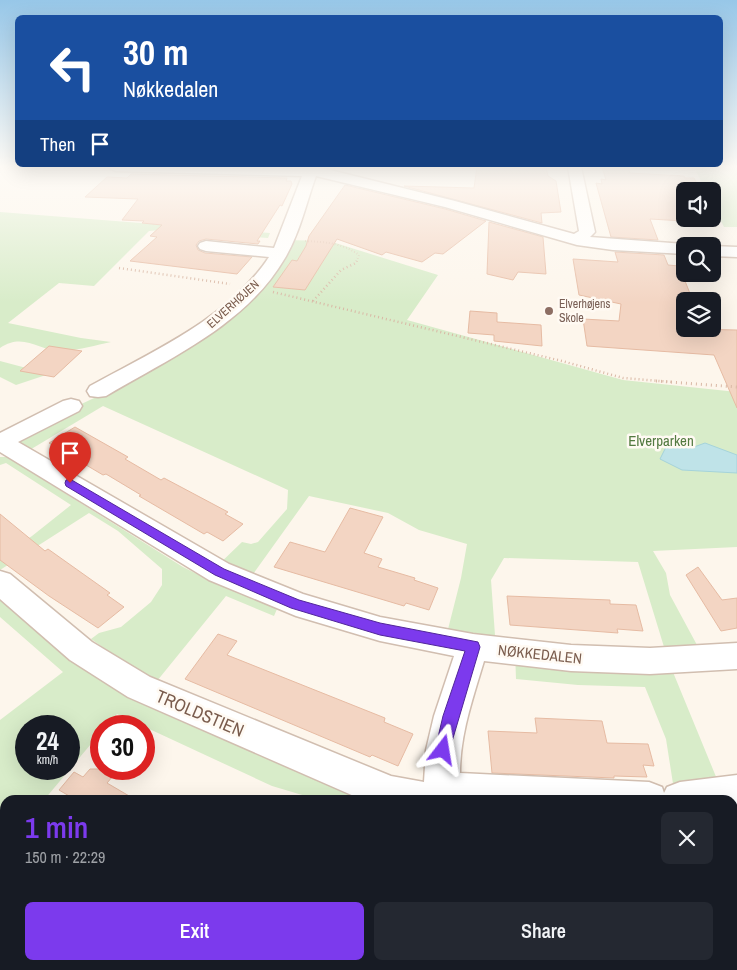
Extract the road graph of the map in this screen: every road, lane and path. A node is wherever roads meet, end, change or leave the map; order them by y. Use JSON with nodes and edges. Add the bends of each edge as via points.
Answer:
{"nodes":[{"id":1,"x":295,"y":212,"type":"edge"},
{"id":2,"x":476,"y":212,"type":"edge"},
{"id":3,"x":583,"y":212,"type":"edge"},
{"id":4,"x":578,"y":240,"type":"junction"},
{"id":5,"x":206,"y":246,"type":"dead end"},
{"id":6,"x":282,"y":246,"type":"junction"},
{"id":7,"x":676,"y":250,"type":"edge"},
{"id":8,"x":721,"y":251,"type":"edge"},
{"id":9,"x":737,"y":252,"type":"edge"},
{"id":10,"x":119,"y":268,"type":"dead end"},
{"id":11,"x":254,"y":288,"type":"junction"},
{"id":12,"x":313,"y":301,"type":"junction"},
{"id":13,"x":737,"y":387,"type":"edge"},
{"id":14,"x":98,"y":391,"type":"dead end"},
{"id":15,"x":71,"y":406,"type":"dead end"},
{"id":16,"x":0,"y":442,"type":"edge"},
{"id":17,"x":0,"y":582,"type":"edge"},
{"id":18,"x":473,"y":647,"type":"junction"},
{"id":19,"x":737,"y":656,"type":"edge"},
{"id":20,"x":737,"y":793,"type":"edge"},
{"id":21,"x":406,"y":795,"type":"edge"},
{"id":22,"x":436,"y":795,"type":"edge"},
{"id":23,"x":721,"y":795,"type":"edge"}],
"edges":[{"from":1,"to":6,"type":"street","name":"ELVERHØJEN"},
{"from":2,"to":4,"type":"street"},
{"from":3,"to":4,"type":"street","via":[[587,232]]},
{"from":4,"to":7,"type":"street","via":[[613,246]]},
{"from":5,"to":6,"type":"street"},
{"from":6,"to":11,"type":"street","name":"ELVERHØJEN"},
{"from":6,"to":12,"type":"path","via":[[338,244],[359,254],[356,263],[341,270]]},
{"from":8,"to":9,"type":"street"},
{"from":10,"to":11,"type":"path"},
{"from":11,"to":12,"type":"path"},
{"from":11,"to":14,"type":"street","name":"ELVERHØJEN","via":[[203,331]]},
{"from":12,"to":13,"type":"path","via":[[622,378]]},
{"from":15,"to":16,"type":"street","name":"NØKKEDALEN"},
{"from":16,"to":18,"type":"street","name":"NØKKEDALEN","via":[[214,569],[246,584],[296,604],[380,629]]},
{"from":17,"to":21,"type":"street","name":"TROLDSTIEN","via":[[81,651],[139,687],[391,794]]},
{"from":18,"to":19,"type":"street","name":"NØKKEDALEN","via":[[580,658],[650,660]]},
{"from":18,"to":22,"type":"street","via":[[451,716]]},
{"from":20,"to":23,"type":"street"}]}
